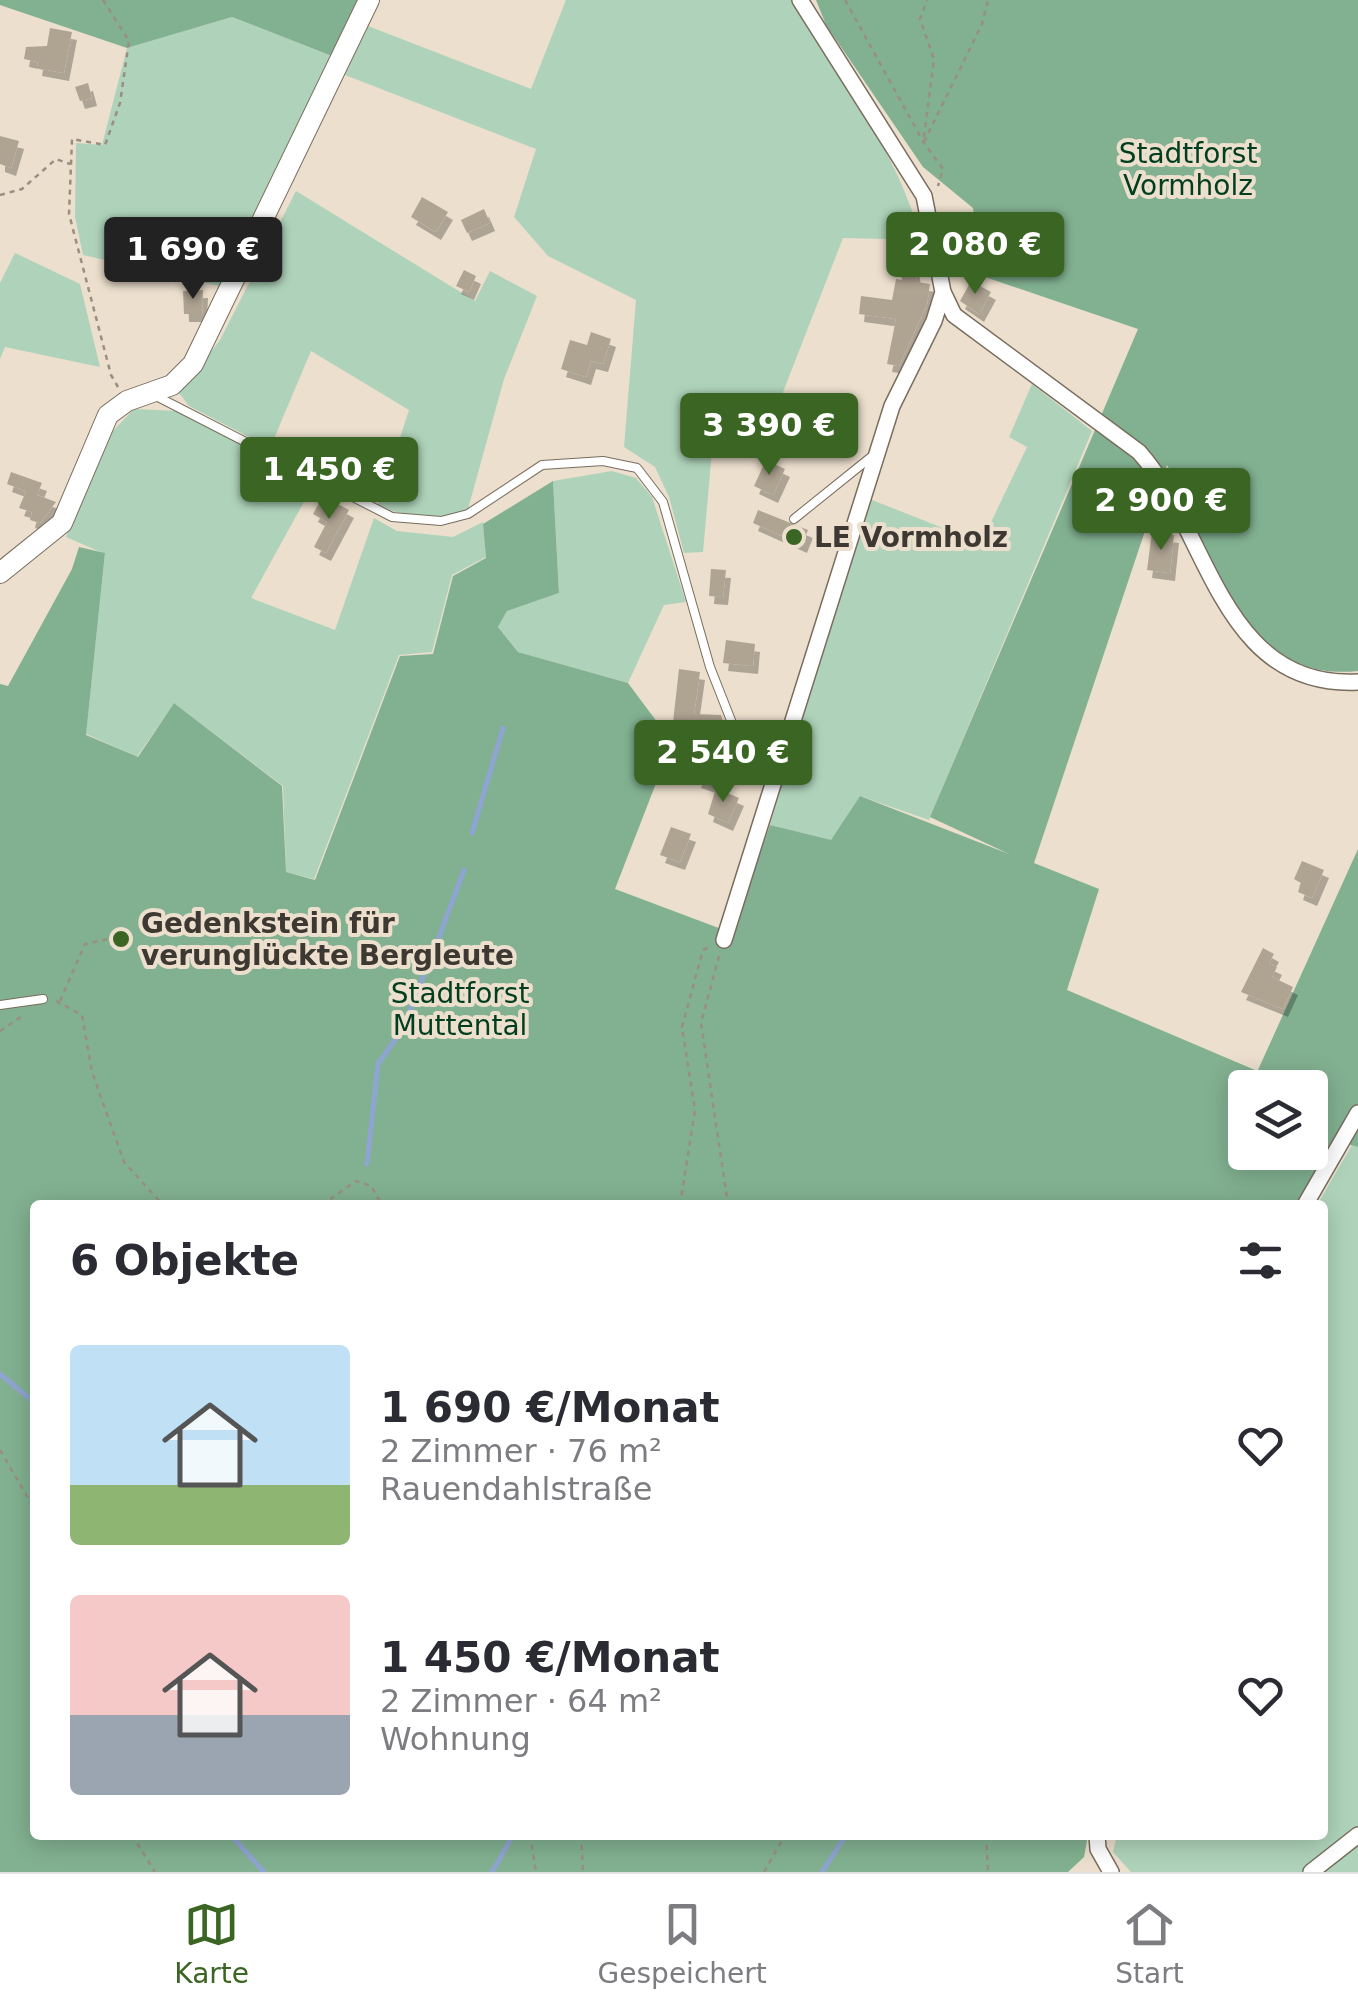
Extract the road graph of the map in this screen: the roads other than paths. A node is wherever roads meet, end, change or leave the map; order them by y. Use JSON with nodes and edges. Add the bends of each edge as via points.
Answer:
{"nodes":[{"id":1,"x":370,"y":0,"type":"edge"},
{"id":2,"x":800,"y":0,"type":"edge"},
{"id":3,"x":943,"y":292,"type":"junction"},
{"id":4,"x":152,"y":394,"type":"junction"},
{"id":5,"x":878,"y":451,"type":"junction"},
{"id":6,"x":794,"y":518,"type":"dead end"},
{"id":7,"x":0,"y":572,"type":"edge"},
{"id":8,"x":1358,"y":682,"type":"edge"},
{"id":9,"x":778,"y":774,"type":"junction"},
{"id":10,"x":724,"y":940,"type":"road end"},
{"id":11,"x":43,"y":999,"type":"road end"},
{"id":12,"x":0,"y":1005,"type":"edge"},
{"id":13,"x":1358,"y":1113,"type":"edge"},
{"id":14,"x":1308,"y":1200,"type":"edge"},
{"id":15,"x":1358,"y":1835,"type":"edge"},
{"id":16,"x":1097,"y":1840,"type":"edge"},
{"id":17,"x":1111,"y":1872,"type":"edge"},
{"id":18,"x":1310,"y":1872,"type":"edge"}],
"edges":[{"from":1,"to":4,"type":"street","via":[[201,350],[172,385]]},
{"from":2,"to":3,"type":"street","via":[[924,196]]},
{"from":3,"to":5,"type":"street"},
{"from":3,"to":8,"type":"street","via":[[954,315],[972,330],[1151,464],[1207,576],[1245,631],[1310,677]]},
{"from":4,"to":7,"type":"street","via":[[127,401],[101,425],[62,523]]},
{"from":4,"to":9,"type":"lane","via":[[392,517],[441,521],[468,514],[542,465],[604,461],[638,468],[663,502],[710,667],[744,756]]},
{"from":5,"to":6,"type":"lane"},
{"from":5,"to":9,"type":"street"},
{"from":9,"to":10,"type":"street"},
{"from":11,"to":12,"type":"lane"},
{"from":13,"to":14,"type":"street"},
{"from":15,"to":18,"type":"street"},
{"from":16,"to":17,"type":"street"}]}
